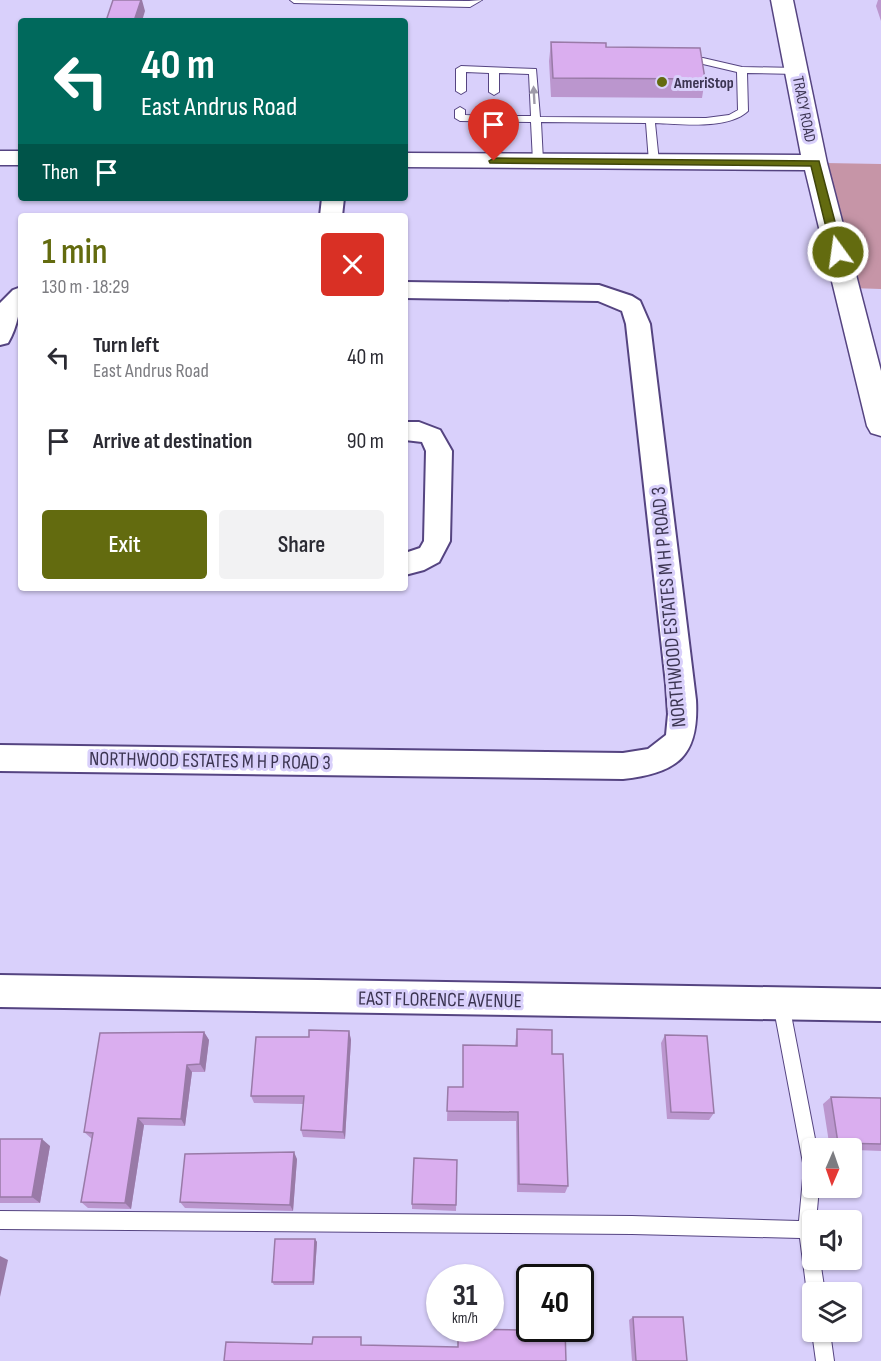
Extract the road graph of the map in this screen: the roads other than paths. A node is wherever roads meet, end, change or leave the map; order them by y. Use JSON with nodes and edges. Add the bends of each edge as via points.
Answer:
{"nodes":[{"id":1,"x":294,"y":0,"type":"edge"},
{"id":2,"x":478,"y":0,"type":"edge"},
{"id":3,"x":782,"y":0,"type":"edge"},
{"id":4,"x":680,"y":61,"type":"edge"},
{"id":5,"x":494,"y":70,"type":"junction"},
{"id":6,"x":742,"y":70,"type":"junction"},
{"id":7,"x":797,"y":71,"type":"junction"},
{"id":8,"x":461,"y":91,"type":"dead end"},
{"id":9,"x":494,"y":92,"type":"dead end"},
{"id":10,"x":460,"y":110,"type":"dead end"},
{"id":11,"x":536,"y":119,"type":"junction"},
{"id":12,"x":650,"y":120,"type":"junction"},
{"id":13,"x":0,"y":158,"type":"edge"},
{"id":14,"x":18,"y":158,"type":"edge"},
{"id":15,"x":408,"y":160,"type":"edge"},
{"id":16,"x":538,"y":161,"type":"junction"},
{"id":17,"x":654,"y":162,"type":"junction"},
{"id":18,"x":815,"y":163,"type":"junction"},
{"id":19,"x":408,"y":290,"type":"edge"},
{"id":20,"x":18,"y":299,"type":"edge"},
{"id":21,"x":0,"y":337,"type":"edge"},
{"id":22,"x":880,"y":418,"type":"edge"},
{"id":23,"x":408,"y":431,"type":"edge"},
{"id":24,"x":408,"y":563,"type":"edge"},
{"id":25,"x":0,"y":758,"type":"edge"},
{"id":26,"x":0,"y":991,"type":"edge"},
{"id":27,"x":781,"y":1004,"type":"junction"},
{"id":28,"x":881,"y":1005,"type":"edge"},
{"id":29,"x":809,"y":1210,"type":"edge"},
{"id":30,"x":0,"y":1220,"type":"edge"},
{"id":31,"x":802,"y":1230,"type":"edge"},
{"id":32,"x":822,"y":1342,"type":"edge"},
{"id":33,"x":825,"y":1361,"type":"edge"}],
"edges":[{"from":1,"to":2,"type":"lane","via":[[470,4]]},
{"from":3,"to":7,"type":"street","name":"TRACY ROAD"},
{"from":4,"to":6,"type":"lane","via":[[703,61]]},
{"from":5,"to":8,"type":"lane","via":[[461,69]]},
{"from":5,"to":9,"type":"lane"},
{"from":11,"to":5,"type":"lane","one_way":true,"via":[[533,71]]},
{"from":6,"to":7,"type":"lane"},
{"from":6,"to":12,"type":"lane","via":[[742,111],[732,117],[706,121]]},
{"from":7,"to":18,"type":"street","name":"TRACY ROAD"},
{"from":10,"to":11,"type":"lane","via":[[460,118],[495,115]]},
{"from":11,"to":12,"type":"lane"},
{"from":11,"to":16,"type":"lane"},
{"from":12,"to":17,"type":"lane"},
{"from":13,"to":14,"type":"street"},
{"from":15,"to":16,"type":"street"},
{"from":16,"to":17,"type":"street"},
{"from":17,"to":18,"type":"street"},
{"from":18,"to":22,"type":"street","name":"TRACY ROAD"},
{"from":19,"to":25,"type":"street","name":"NORTHWOOD ESTATES M H P ROAD 3","via":[[599,293],[615,296],[632,307],[638,324],[677,666],[682,727],[674,749],[644,764],[623,766]]},
{"from":20,"to":21,"type":"street","via":[[9,307]]},
{"from":23,"to":24,"type":"street","via":[[431,436],[439,451],[437,541],[430,555]]},
{"from":26,"to":27,"type":"street","name":"EAST FLORENCE AVENUE"},
{"from":27,"to":28,"type":"street","name":"EAST FLORENCE AVENUE"},
{"from":27,"to":29,"type":"lane","via":[[813,1168]]},
{"from":30,"to":31,"type":"lane"},
{"from":32,"to":33,"type":"lane"}]}
